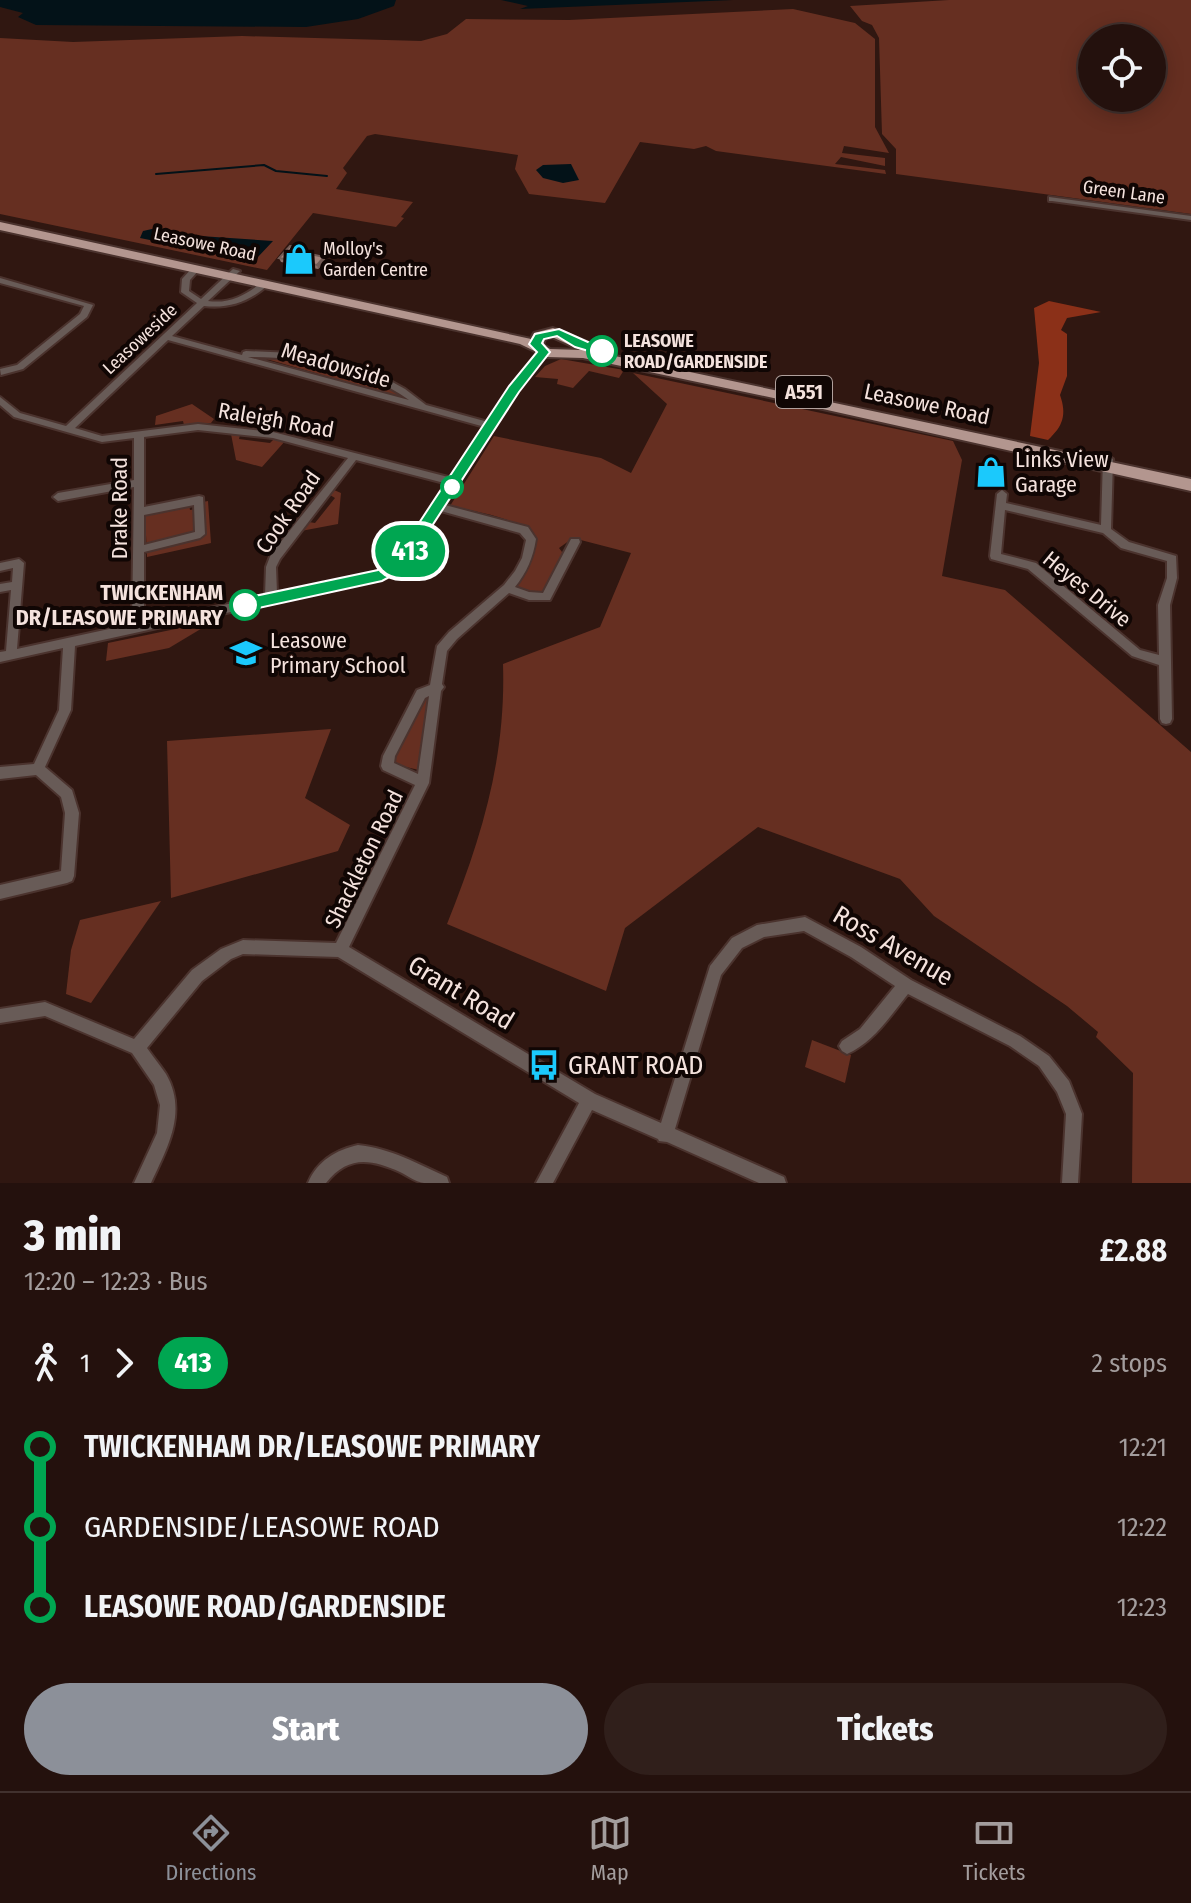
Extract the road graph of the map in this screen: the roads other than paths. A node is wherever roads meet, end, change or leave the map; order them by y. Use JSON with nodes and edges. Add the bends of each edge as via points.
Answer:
{"nodes":[{"id":1,"x":1052,"y":199,"type":"dead end"},
{"id":2,"x":1191,"y":218,"type":"edge"},
{"id":3,"x":0,"y":219,"type":"edge"},
{"id":4,"x":0,"y":226,"type":"edge"},
{"id":5,"x":196,"y":269,"type":"junction"},
{"id":6,"x":234,"y":274,"type":"junction"},
{"id":7,"x":0,"y":280,"type":"edge"},
{"id":8,"x":265,"y":284,"type":"junction"},
{"id":9,"x":202,"y":303,"type":"junction"},
{"id":10,"x":166,"y":337,"type":"junction"},
{"id":11,"x":570,"y":339,"type":"junction"},
{"id":12,"x":546,"y":346,"type":"junction"},
{"id":13,"x":234,"y":354,"type":"junction"},
{"id":14,"x":1,"y":359,"type":"edge"},
{"id":15,"x":0,"y":373,"type":"edge"},
{"id":16,"x":0,"y":401,"type":"edge"},
{"id":17,"x":428,"y":410,"type":"junction"},
{"id":18,"x":491,"y":426,"type":"junction"},
{"id":19,"x":67,"y":430,"type":"junction"},
{"id":20,"x":139,"y":437,"type":"junction"},
{"id":21,"x":355,"y":455,"type":"junction"},
{"id":22,"x":1108,"y":463,"type":"junction"},
{"id":23,"x":1191,"y":477,"type":"edge"},
{"id":24,"x":455,"y":482,"type":"junction"},
{"id":25,"x":139,"y":483,"type":"junction"},
{"id":26,"x":1191,"y":485,"type":"edge"},
{"id":27,"x":58,"y":497,"type":"dead end"},
{"id":28,"x":440,"y":507,"type":"junction"},
{"id":29,"x":139,"y":512,"type":"junction"},
{"id":30,"x":1106,"y":530,"type":"junction"},
{"id":31,"x":575,"y":542,"type":"dead end"},
{"id":32,"x":138,"y":550,"type":"junction"},
{"id":33,"x":0,"y":567,"type":"edge"},
{"id":34,"x":17,"y":585,"type":"junction"},
{"id":35,"x":0,"y":588,"type":"edge"},
{"id":36,"x":509,"y":589,"type":"junction"},
{"id":37,"x":271,"y":599,"type":"junction"},
{"id":38,"x":138,"y":628,"type":"junction"},
{"id":39,"x":69,"y":643,"type":"junction"},
{"id":40,"x":5,"y":656,"type":"edge"},
{"id":41,"x":1165,"y":662,"type":"junction"},
{"id":42,"x":438,"y":687,"type":"junction"},
{"id":43,"x":1166,"y":719,"type":"dead end"},
{"id":44,"x":38,"y":769,"type":"junction"},
{"id":45,"x":0,"y":773,"type":"edge"},
{"id":46,"x":423,"y":783,"type":"junction"},
{"id":47,"x":0,"y":892,"type":"edge"},
{"id":48,"x":340,"y":950,"type":"junction"},
{"id":49,"x":906,"y":985,"type":"junction"},
{"id":50,"x":0,"y":1016,"type":"edge"},
{"id":51,"x":847,"y":1046,"type":"dead end"},
{"id":52,"x":137,"y":1048,"type":"junction"},
{"id":53,"x":589,"y":1100,"type":"junction"},
{"id":54,"x":665,"y":1135,"type":"junction"},
{"id":55,"x":142,"y":1183,"type":"edge"},
{"id":56,"x":316,"y":1183,"type":"edge"},
{"id":57,"x":441,"y":1183,"type":"edge"},
{"id":58,"x":544,"y":1183,"type":"edge"},
{"id":59,"x":778,"y":1183,"type":"edge"},
{"id":60,"x":1070,"y":1183,"type":"edge"}],
"edges":[{"from":1,"to":2,"type":"street","name":"Green Lane"},
{"from":3,"to":6,"type":"main road","name":"Leasowe Road","number":"A551"},
{"from":4,"to":5,"type":"main road","name":"Leasowe Road","number":"A551"},
{"from":5,"to":6,"type":"main road","name":"Leasowe Road","number":"A551"},
{"from":5,"to":9,"type":"street","name":"Leasowe Road","via":[[186,279],[185,292]]},
{"from":6,"to":8,"type":"main road","name":"Leasowe Road","number":"A551"},
{"from":6,"to":9,"type":"street","name":"Leasoweside"},
{"from":6,"to":12,"type":"main road","name":"Leasowe Road","number":"A551","via":[[515,332]]},
{"from":7,"to":15,"type":"street","via":[[89,305],[84,315],[20,367]]},
{"from":8,"to":9,"type":"street","name":"Leasowe Road","via":[[239,301]]},
{"from":8,"to":12,"type":"main road","name":"Leasowe Road","number":"A551"},
{"from":9,"to":10,"type":"street","name":"Leasoweside"},
{"from":10,"to":13,"type":"street","name":"Meadowside"},
{"from":10,"to":19,"type":"street","name":"Leasoweside"},
{"from":11,"to":12,"type":"main road","via":[[568,347]]},
{"from":11,"to":12,"type":"main road","name":"Leasowe Road","via":[[559,332]]},
{"from":11,"to":22,"type":"main road","name":"Leasowe Road","number":"A551","via":[[587,348]]},
{"from":12,"to":18,"type":"street"},
{"from":12,"to":22,"type":"main road","name":"Leasowe Road","number":"A551"},
{"from":13,"to":17,"type":"street","name":"Meadowside"},
{"from":13,"to":17,"type":"street","name":"Meadowside","via":[[292,355],[340,365],[406,393]]},
{"from":14,"to":15,"type":"street"},
{"from":16,"to":19,"type":"street","name":"Raleigh Road","via":[[17,415]]},
{"from":17,"to":18,"type":"street","name":"Meadowside"},
{"from":18,"to":24,"type":"street"},
{"from":19,"to":20,"type":"street","name":"Raleigh Road","via":[[102,439]]},
{"from":20,"to":21,"type":"street","name":"Raleigh Road","via":[[198,427],[287,438]]},
{"from":20,"to":25,"type":"street","name":"Drake Road"},
{"from":21,"to":24,"type":"street","name":"Raleigh Road"},
{"from":21,"to":37,"type":"street","name":"Cook Road","via":[[275,557]]},
{"from":22,"to":23,"type":"main road","name":"Leasowe Road","number":"A551"},
{"from":22,"to":26,"type":"main road","name":"Leasowe Road","number":"A551"},
{"from":22,"to":30,"type":"street"},
{"from":24,"to":28,"type":"street"},
{"from":25,"to":27,"type":"street"},
{"from":25,"to":29,"type":"street","name":"Drake Road"},
{"from":28,"to":36,"type":"street","name":"Shackleton Road","via":[[524,530],[531,539],[530,550]]},
{"from":28,"to":37,"type":"street","via":[[399,565],[382,575]]},
{"from":29,"to":32,"type":"street","name":"Drake Road"},
{"from":29,"to":32,"type":"street","via":[[199,500],[200,534]]},
{"from":30,"to":41,"type":"street","name":"Heyes Drive","via":[[1125,545],[1172,559],[1164,605]]},
{"from":30,"to":41,"type":"street","name":"Heyes Drive","via":[[1002,500],[995,556],[1032,566],[1136,653]]},
{"from":31,"to":36,"type":"street","via":[[546,597]]},
{"from":32,"to":38,"type":"street","name":"Drake Road"},
{"from":33,"to":34,"type":"street","via":[[19,563]]},
{"from":34,"to":35,"type":"street"},
{"from":34,"to":40,"type":"street"},
{"from":36,"to":42,"type":"street","name":"Shackleton Road","via":[[449,638],[438,663]]},
{"from":37,"to":38,"type":"street"},
{"from":38,"to":39,"type":"street"},
{"from":39,"to":40,"type":"street"},
{"from":39,"to":44,"type":"street","via":[[65,710]]},
{"from":41,"to":43,"type":"street","name":"Heyes Drive"},
{"from":42,"to":46,"type":"street","name":"Shackleton Road"},
{"from":42,"to":46,"type":"street","via":[[421,694],[387,766]]},
{"from":44,"to":45,"type":"street"},
{"from":44,"to":47,"type":"street","via":[[67,794],[72,813],[67,876]]},
{"from":46,"to":48,"type":"street","name":"Shackleton Road"},
{"from":48,"to":52,"type":"street","name":"Grant Road","via":[[228,951],[207,965]]},
{"from":48,"to":53,"type":"street","name":"Grant Road"},
{"from":49,"to":51,"type":"street","via":[[865,1034]]},
{"from":49,"to":54,"type":"street","name":"Ross Avenue","via":[[805,924],[762,930],[737,943],[715,971]]},
{"from":49,"to":60,"type":"street","name":"Ross Avenue","via":[[1044,1061],[1074,1114]]},
{"from":50,"to":52,"type":"street","via":[[45,1009]]},
{"from":52,"to":55,"type":"street","via":[[161,1081],[168,1105],[165,1134]]},
{"from":53,"to":54,"type":"street","name":"Grant Road"},
{"from":53,"to":58,"type":"street"},
{"from":54,"to":59,"type":"street","name":"Grant Road"},
{"from":56,"to":57,"type":"street","via":[[326,1166],[351,1152],[373,1154]]}]}
